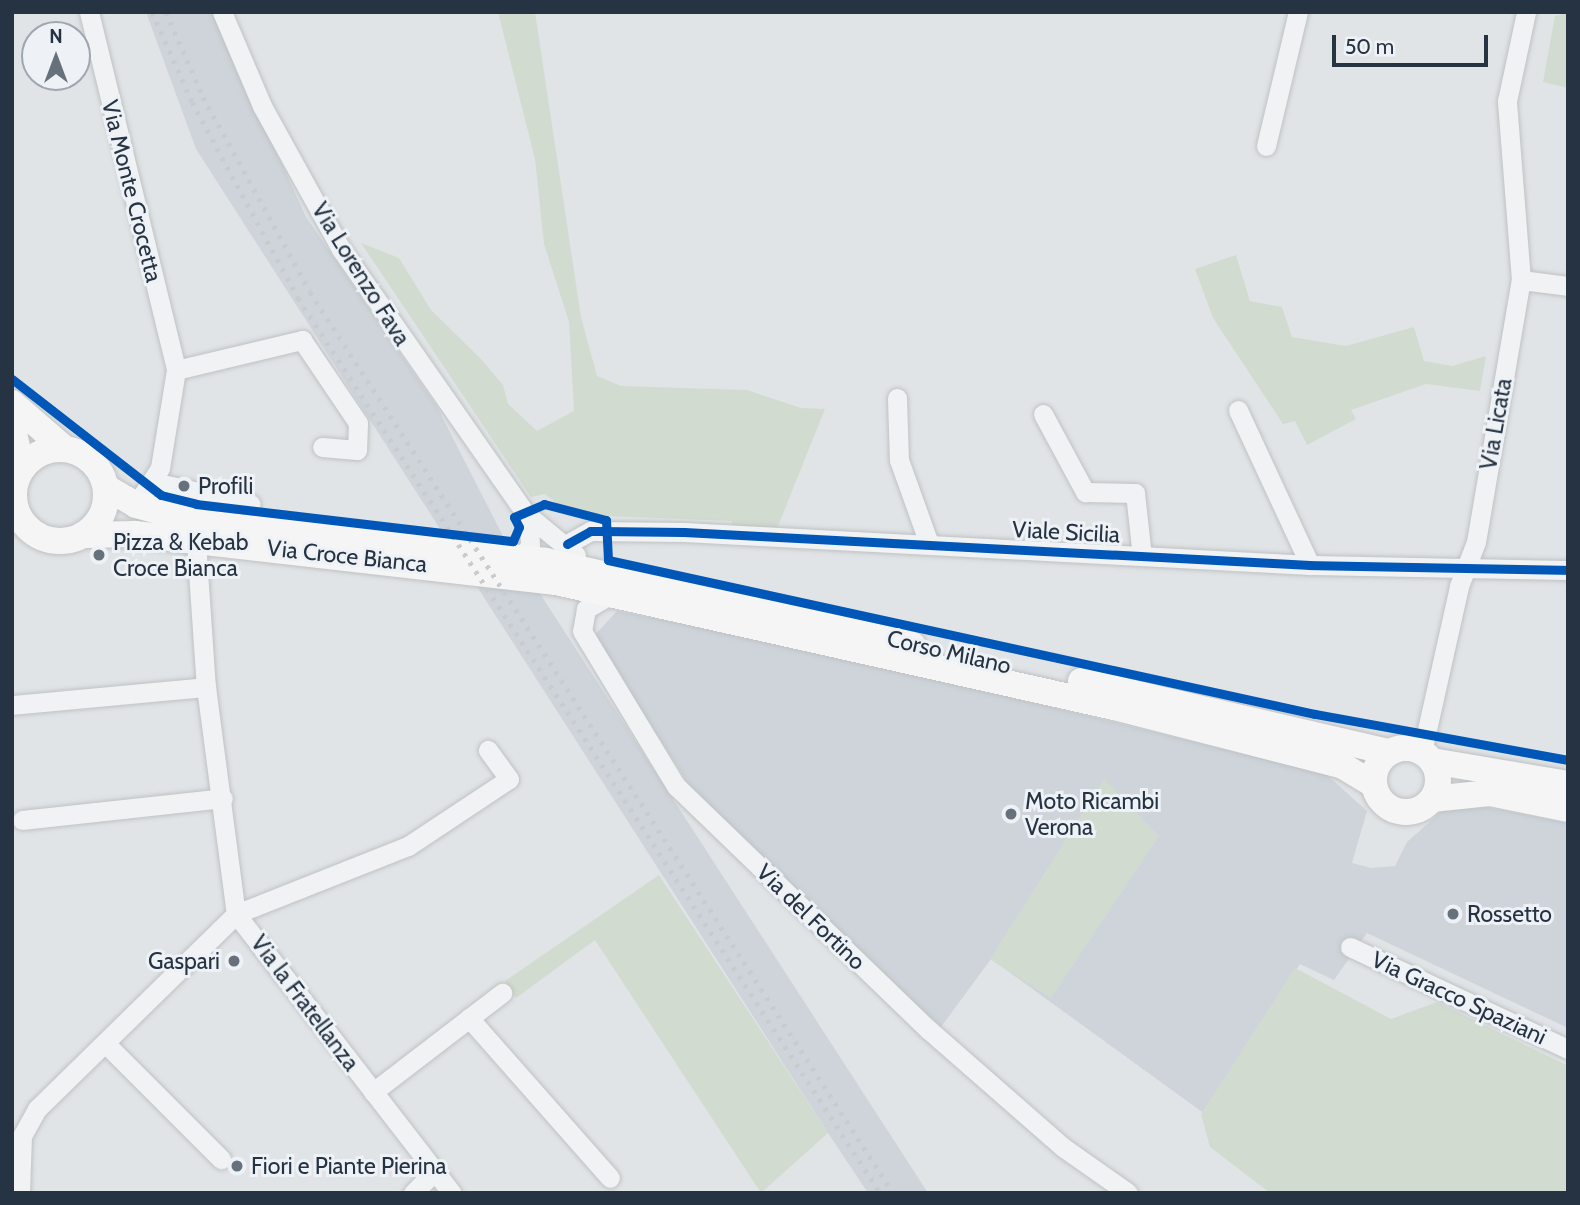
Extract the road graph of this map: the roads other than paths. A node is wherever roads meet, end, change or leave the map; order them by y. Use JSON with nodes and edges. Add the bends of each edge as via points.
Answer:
{"nodes":[{"id":1,"x":89,"y":12,"type":"edge"},
{"id":2,"x":222,"y":12,"type":"edge"},
{"id":3,"x":1298,"y":12,"type":"edge"},
{"id":4,"x":1526,"y":12,"type":"edge"},
{"id":5,"x":1266,"y":146,"type":"dead end"},
{"id":6,"x":1521,"y":280,"type":"junction"},
{"id":7,"x":1568,"y":286,"type":"edge"},
{"id":8,"x":176,"y":370,"type":"junction"},
{"id":9,"x":897,"y":398,"type":"dead end"},
{"id":10,"x":12,"y":403,"type":"edge"},
{"id":11,"x":1238,"y":410,"type":"dead end"},
{"id":12,"x":1043,"y":414,"type":"dead end"},
{"id":13,"x":12,"y":424,"type":"edge"},
{"id":14,"x":322,"y":447,"type":"dead end"},
{"id":15,"x":65,"y":449,"type":"junction"},
{"id":16,"x":154,"y":482,"type":"junction"},
{"id":17,"x":16,"y":484,"type":"edge"},
{"id":18,"x":107,"y":488,"type":"junction"},
{"id":19,"x":251,"y":504,"type":"dead end"},
{"id":20,"x":136,"y":505,"type":"junction"},
{"id":21,"x":529,"y":518,"type":"junction"},
{"id":22,"x":21,"y":532,"type":"edge"},
{"id":23,"x":85,"y":535,"type":"junction"},
{"id":24,"x":195,"y":542,"type":"junction"},
{"id":25,"x":567,"y":544,"type":"junction"},
{"id":26,"x":929,"y":544,"type":"junction"},
{"id":27,"x":467,"y":548,"type":"joint"},
{"id":28,"x":1142,"y":556,"type":"junction"},
{"id":29,"x":521,"y":557,"type":"junction"},
{"id":30,"x":1310,"y":565,"type":"junction"},
{"id":31,"x":1467,"y":566,"type":"junction"},
{"id":32,"x":587,"y":569,"type":"junction"},
{"id":33,"x":482,"y":570,"type":"joint"},
{"id":34,"x":1568,"y":570,"type":"edge"},
{"id":35,"x":610,"y":594,"type":"junction"},
{"id":36,"x":206,"y":687,"type":"junction"},
{"id":37,"x":12,"y":705,"type":"edge"},
{"id":38,"x":488,"y":750,"type":"dead end"},
{"id":39,"x":1389,"y":752,"type":"junction"},
{"id":40,"x":1427,"y":756,"type":"junction"},
{"id":41,"x":1373,"y":784,"type":"junction"},
{"id":42,"x":1568,"y":784,"type":"edge"},
{"id":43,"x":223,"y":798,"type":"junction"},
{"id":44,"x":1432,"y":799,"type":"junction"},
{"id":45,"x":1568,"y":809,"type":"edge"},
{"id":46,"x":22,"y":820,"type":"dead end"},
{"id":47,"x":236,"y":914,"type":"junction"},
{"id":48,"x":1350,"y":947,"type":"dead end"},
{"id":49,"x":502,"y":993,"type":"dead end"},
{"id":50,"x":469,"y":1018,"type":"junction"},
{"id":51,"x":106,"y":1044,"type":"junction"},
{"id":52,"x":1568,"y":1049,"type":"edge"},
{"id":53,"x":373,"y":1092,"type":"junction"},
{"id":54,"x":15,"y":1134,"type":"edge"},
{"id":55,"x":221,"y":1158,"type":"dead end"},
{"id":56,"x":434,"y":1172,"type":"junction"},
{"id":57,"x":610,"y":1178,"type":"dead end"},
{"id":58,"x":20,"y":1193,"type":"edge"},
{"id":59,"x":413,"y":1193,"type":"edge"},
{"id":60,"x":452,"y":1193,"type":"edge"},
{"id":61,"x":1128,"y":1193,"type":"edge"}],
"edges":[{"from":1,"to":8,"type":"street","name":"Via Monte Crocetta"},
{"from":2,"to":21,"type":"street","name":"Via Lorenzo Fava","via":[[262,106],[341,249]]},
{"from":3,"to":5,"type":"street"},
{"from":4,"to":6,"type":"street","name":"Via Licata","via":[[1507,101]]},
{"from":6,"to":7,"type":"street"},
{"from":6,"to":31,"type":"street","name":"Via Licata","via":[[1476,542]]},
{"from":8,"to":14,"type":"street","via":[[302,340],[358,423],[357,450]]},
{"from":8,"to":16,"type":"street","name":"Via Monte Crocetta","via":[[177,395]]},
{"from":9,"to":26,"type":"street","via":[[899,460]]},
{"from":10,"to":15,"type":"main road","name":"Via Croce Bianca"},
{"from":11,"to":30,"type":"street"},
{"from":12,"to":28,"type":"street","name":"Viale Sicilia","via":[[1086,492],[1135,493]]},
{"from":13,"to":17,"type":"main road","name":"Via Croce Bianca"},
{"from":15,"to":17,"type":"main road","via":[[41,453]]},
{"from":15,"to":18,"type":"main road","name":"Via Croce Bianca","via":[[97,466]]},
{"from":16,"to":19,"type":"street"},
{"from":16,"to":20,"type":"street","name":"Via Monte Crocetta"},
{"from":17,"to":22,"type":"main road","name":"Via Croce Bianca"},
{"from":18,"to":20,"type":"main road","name":"Via Croce Bianca"},
{"from":18,"to":23,"type":"main road","via":[[102,514]]},
{"from":20,"to":27,"type":"main road","name":"Via Croce Bianca","via":[[202,523]]},
{"from":21,"to":25,"type":"street","name":"Via Lorenzo Fava"},
{"from":21,"to":29,"type":"street","via":[[530,546]]},
{"from":22,"to":23,"type":"main road","name":"Via Croce Bianca","via":[[57,542]]},
{"from":23,"to":24,"type":"main road","name":"Via Croce Bianca"},
{"from":24,"to":33,"type":"main road","name":"Via Croce Bianca"},
{"from":24,"to":36,"type":"street"},
{"from":25,"to":26,"type":"street","name":"Viale Sicilia","via":[[576,535],[606,531]]},
{"from":25,"to":32,"type":"street","name":"Via Lorenzo Fava"},
{"from":26,"to":28,"type":"street","name":"Viale Sicilia"},
{"from":27,"to":29,"type":"main road","name":"Corso Milano"},
{"from":28,"to":30,"type":"street","name":"Viale Sicilia"},
{"from":29,"to":32,"type":"main road","name":"Corso Milano"},
{"from":30,"to":31,"type":"street","name":"Viale Sicilia"},
{"from":31,"to":34,"type":"street","name":"Viale Sicilia"},
{"from":31,"to":40,"type":"street"},
{"from":32,"to":39,"type":"main road","name":"Corso Milano"},
{"from":33,"to":35,"type":"main road","name":"Corso Milano"},
{"from":35,"to":41,"type":"main road","name":"Corso Milano","via":[[1127,710],[1343,766]]},
{"from":35,"to":61,"type":"street","name":"Via del Fortino","via":[[586,609],[582,631],[676,786],[845,950],[1064,1148]]},
{"from":36,"to":37,"type":"street"},
{"from":36,"to":43,"type":"street"},
{"from":38,"to":47,"type":"street","via":[[509,779],[408,846]]},
{"from":39,"to":40,"type":"main road"},
{"from":39,"to":41,"type":"main road","via":[[1377,765]]},
{"from":40,"to":42,"type":"main road"},
{"from":40,"to":44,"type":"main road","via":[[1438,784]]},
{"from":41,"to":44,"type":"main road","via":[[1394,810],[1411,812]]},
{"from":43,"to":46,"type":"street"},
{"from":43,"to":47,"type":"street"},
{"from":44,"to":45,"type":"main road","via":[[1490,793]]},
{"from":47,"to":51,"type":"street"},
{"from":47,"to":53,"type":"street","name":"Via la Fratellanza"},
{"from":48,"to":52,"type":"street","name":"Via Gracco Spaziani"},
{"from":49,"to":50,"type":"street","name":"Via la Fratellanza"},
{"from":50,"to":53,"type":"street","name":"Via la Fratellanza"},
{"from":50,"to":57,"type":"street"},
{"from":51,"to":54,"type":"street"},
{"from":51,"to":55,"type":"street"},
{"from":53,"to":56,"type":"street","name":"Via la Fratellanza"},
{"from":54,"to":58,"type":"street"},
{"from":56,"to":59,"type":"street"},
{"from":56,"to":60,"type":"street","name":"Via la Fratellanza"}]}
